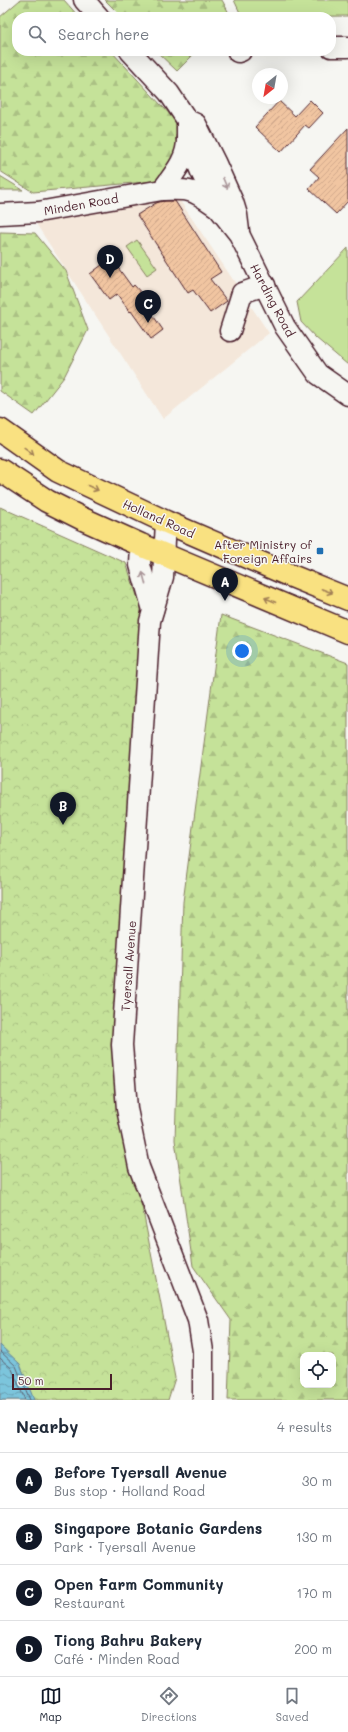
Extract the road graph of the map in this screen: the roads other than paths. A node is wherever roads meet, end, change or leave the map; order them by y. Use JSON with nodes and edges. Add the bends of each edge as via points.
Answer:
{"nodes":[{"id":1,"x":84,"y":0,"type":"edge"},
{"id":2,"x":95,"y":12,"type":"edge"},
{"id":3,"x":336,"y":47,"type":"edge"},
{"id":4,"x":348,"y":47,"type":"edge"},
{"id":5,"x":135,"y":56,"type":"edge"},
{"id":6,"x":187,"y":129,"type":"junction"},
{"id":7,"x":208,"y":168,"type":"junction"},
{"id":8,"x":162,"y":190,"type":"junction"},
{"id":9,"x":220,"y":210,"type":"junction"},
{"id":10,"x":0,"y":214,"type":"edge"},
{"id":11,"x":239,"y":234,"type":"junction"},
{"id":12,"x":265,"y":285,"type":"junction"},
{"id":13,"x":230,"y":331,"type":"dead end"},
{"id":14,"x":348,"y":395,"type":"edge"},
{"id":15,"x":0,"y":430,"type":"edge"},
{"id":16,"x":0,"y":470,"type":"edge"},
{"id":17,"x":166,"y":522,"type":"junction"},
{"id":18,"x":141,"y":545,"type":"junction"},
{"id":19,"x":163,"y":554,"type":"junction"},
{"id":20,"x":348,"y":599,"type":"edge"},
{"id":21,"x":153,"y":610,"type":"junction"},
{"id":22,"x":348,"y":632,"type":"edge"},
{"id":23,"x":203,"y":1400,"type":"edge"}],
"edges":[{"from":1,"to":2,"type":"street"},
{"from":3,"to":4,"type":"street"},
{"from":5,"to":6,"type":"street","via":[[169,93]]},
{"from":6,"to":7,"type":"street"},
{"from":6,"to":8,"type":"street","via":[[188,148],[178,169]]},
{"from":7,"to":8,"type":"street","name":"Minden Road"},
{"from":7,"to":9,"type":"street","name":"Harding Road"},
{"from":7,"to":11,"type":"street","name":"Harding Road","one_way":true,"via":[[233,202]]},
{"from":8,"to":9,"type":"street","name":"Minden Road","via":[[192,190]]},
{"from":8,"to":10,"type":"street","name":"Minden Road","via":[[38,212]]},
{"from":9,"to":11,"type":"street","name":"Harding Road"},
{"from":11,"to":12,"type":"street","name":"Harding Road"},
{"from":12,"to":13,"type":"street","via":[[242,293]]},
{"from":12,"to":14,"type":"street","name":"Harding Road","via":[[285,327],[318,374]]},
{"from":15,"to":17,"type":"main road","name":"Holland Road","one_way":true,"via":[[58,471]]},
{"from":16,"to":18,"type":"main road","via":[[47,501]]},
{"from":17,"to":19,"type":"street","name":"Tyersall Avenue"},
{"from":17,"to":20,"type":"main road","name":"Holland Road","one_way":true},
{"from":18,"to":19,"type":"main road"},
{"from":21,"to":18,"type":"street","one_way":true,"via":[[140,565]]},
{"from":19,"to":21,"type":"street","name":"Tyersall Avenue","via":[[163,577]]},
{"from":22,"to":19,"type":"main road","one_way":true},
{"from":21,"to":23,"type":"street","name":"Tyersall Avenue","via":[[150,621],[122,1045],[127,1109],[139,1167],[198,1320],[203,1351]]}]}
